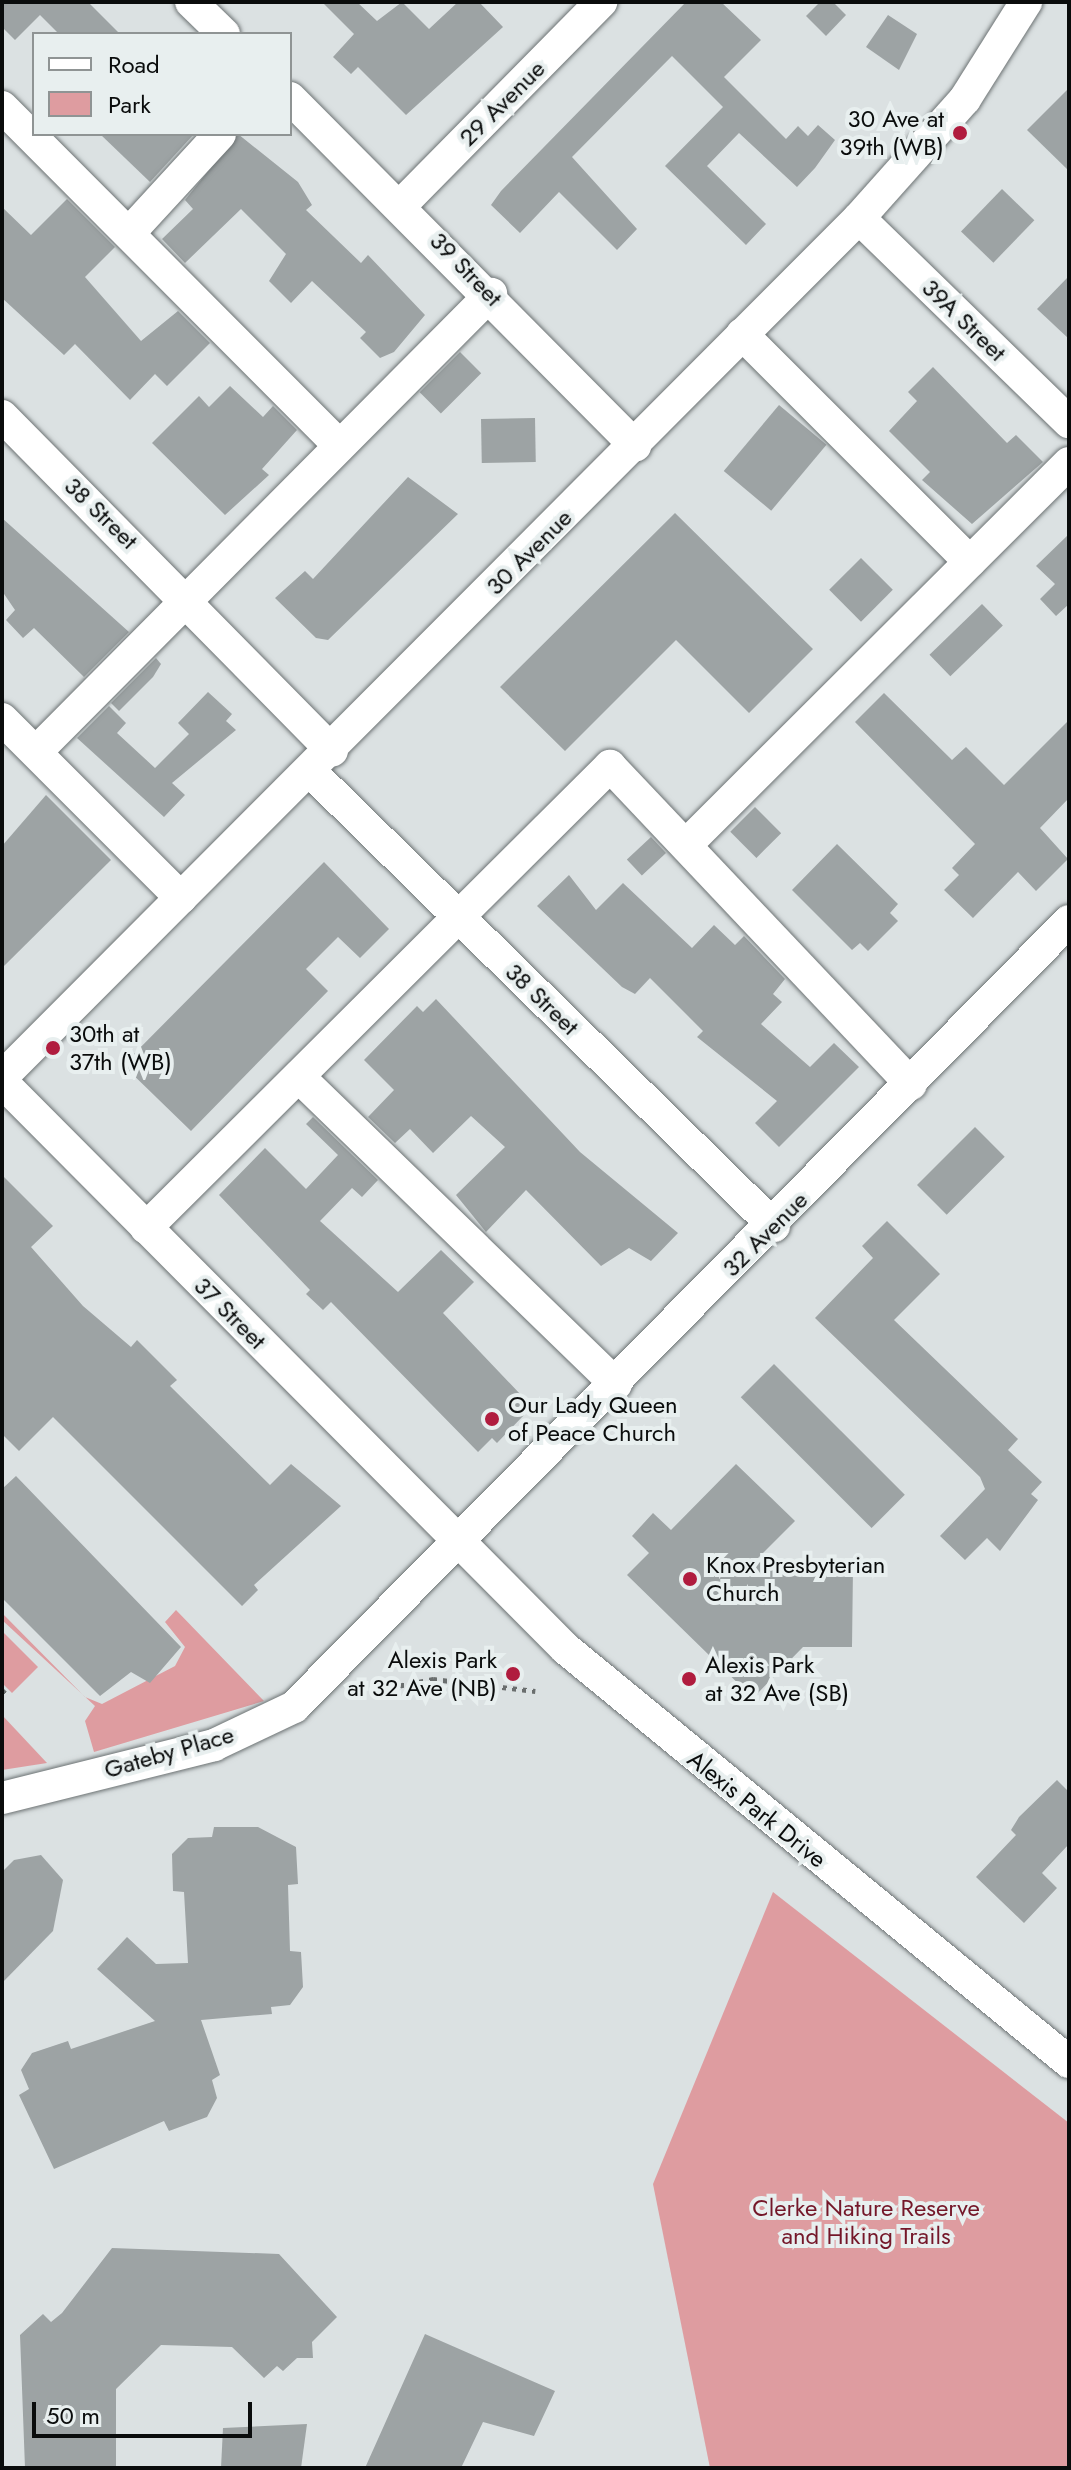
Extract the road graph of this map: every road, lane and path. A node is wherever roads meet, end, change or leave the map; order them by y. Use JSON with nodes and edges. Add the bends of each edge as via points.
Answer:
{"nodes":[{"id":1,"x":191,"y":2,"type":"edge"},
{"id":2,"x":601,"y":2,"type":"edge"},
{"id":3,"x":1026,"y":2,"type":"edge"},
{"id":4,"x":222,"y":32,"type":"edge"},
{"id":5,"x":292,"y":100,"type":"edge"},
{"id":6,"x":2,"y":107,"type":"edge"},
{"id":7,"x":218,"y":136,"type":"edge"},
{"id":8,"x":402,"y":204,"type":"junction"},
{"id":9,"x":859,"y":218,"type":"junction"},
{"id":10,"x":130,"y":232,"type":"junction"},
{"id":11,"x":491,"y":294,"type":"junction"},
{"id":12,"x":742,"y":334,"type":"junction"},
{"id":13,"x":2,"y":416,"type":"edge"},
{"id":14,"x":1069,"y":422,"type":"edge"},
{"id":15,"x":339,"y":445,"type":"junction"},
{"id":16,"x":635,"y":446,"type":"junction"},
{"id":17,"x":1069,"y":463,"type":"edge"},
{"id":18,"x":970,"y":562,"type":"junction"},
{"id":19,"x":187,"y":598,"type":"junction"},
{"id":20,"x":2,"y":719,"type":"edge"},
{"id":21,"x":36,"y":752,"type":"junction"},
{"id":22,"x":321,"y":761,"type":"junction"},
{"id":23,"x":686,"y":845,"type":"junction"},
{"id":24,"x":181,"y":898,"type":"junction"},
{"id":25,"x":459,"y":918,"type":"junction"},
{"id":26,"x":1069,"y":921,"type":"edge"},
{"id":27,"x":300,"y":1078,"type":"junction"},
{"id":28,"x":2,"y":1079,"type":"edge"},
{"id":29,"x":911,"y":1084,"type":"junction"},
{"id":30,"x":774,"y":1226,"type":"junction"},
{"id":31,"x":146,"y":1228,"type":"junction"},
{"id":32,"x":616,"y":1384,"type":"junction"},
{"id":33,"x":457,"y":1543,"type":"junction"},
{"id":34,"x":2,"y":1690,"type":"edge"},
{"id":35,"x":535,"y":1691,"type":"dead end"},
{"id":36,"x":351,"y":1695,"type":"dead end"},
{"id":37,"x":8,"y":1696,"type":"dead end"},
{"id":38,"x":2,"y":1798,"type":"edge"},
{"id":39,"x":1069,"y":2062,"type":"edge"}],
"edges":[{"from":1,"to":4,"type":"street"},
{"from":2,"to":8,"type":"street","name":"29 Avenue"},
{"from":3,"to":9,"type":"street","name":"30 Avenue","via":[[965,99]]},
{"from":5,"to":8,"type":"street","name":"39 Street"},
{"from":6,"to":10,"type":"street"},
{"from":7,"to":10,"type":"street"},
{"from":8,"to":11,"type":"street","name":"39 Street"},
{"from":9,"to":12,"type":"street","name":"30 Avenue"},
{"from":9,"to":14,"type":"street","name":"39A Street"},
{"from":10,"to":15,"type":"street"},
{"from":11,"to":15,"type":"street"},
{"from":11,"to":16,"type":"street","name":"39 Street"},
{"from":12,"to":16,"type":"street","name":"30 Avenue"},
{"from":12,"to":18,"type":"street"},
{"from":13,"to":19,"type":"street","name":"38 Street"},
{"from":15,"to":19,"type":"street"},
{"from":16,"to":22,"type":"street","name":"30 Avenue"},
{"from":17,"to":18,"type":"street"},
{"from":18,"to":23,"type":"street"},
{"from":19,"to":21,"type":"street"},
{"from":19,"to":22,"type":"street","name":"38 Street"},
{"from":20,"to":21,"type":"street"},
{"from":21,"to":24,"type":"street"},
{"from":22,"to":24,"type":"street","name":"30 Avenue"},
{"from":22,"to":25,"type":"street","name":"38 Street"},
{"from":23,"to":25,"type":"street","via":[[610,766]]},
{"from":23,"to":29,"type":"street"},
{"from":24,"to":28,"type":"street","name":"30 Avenue"},
{"from":25,"to":27,"type":"street"},
{"from":25,"to":30,"type":"street","name":"38 Street"},
{"from":26,"to":29,"type":"street","name":"32 Avenue"},
{"from":27,"to":31,"type":"street"},
{"from":27,"to":32,"type":"street"},
{"from":28,"to":31,"type":"street","name":"37 Street"},
{"from":29,"to":30,"type":"street","name":"32 Avenue"},
{"from":30,"to":32,"type":"street","name":"32 Avenue"},
{"from":31,"to":33,"type":"street","name":"37 Street"},
{"from":32,"to":33,"type":"street","name":"32 Avenue"},
{"from":33,"to":38,"type":"street","name":"Gateby Place","via":[[294,1707],[214,1745]]},
{"from":33,"to":39,"type":"street","name":"Alexis Park Drive","via":[[629,1706]]},
{"from":34,"to":37,"type":"path"},
{"from":35,"to":36,"type":"path","via":[[433,1679]]}]}
